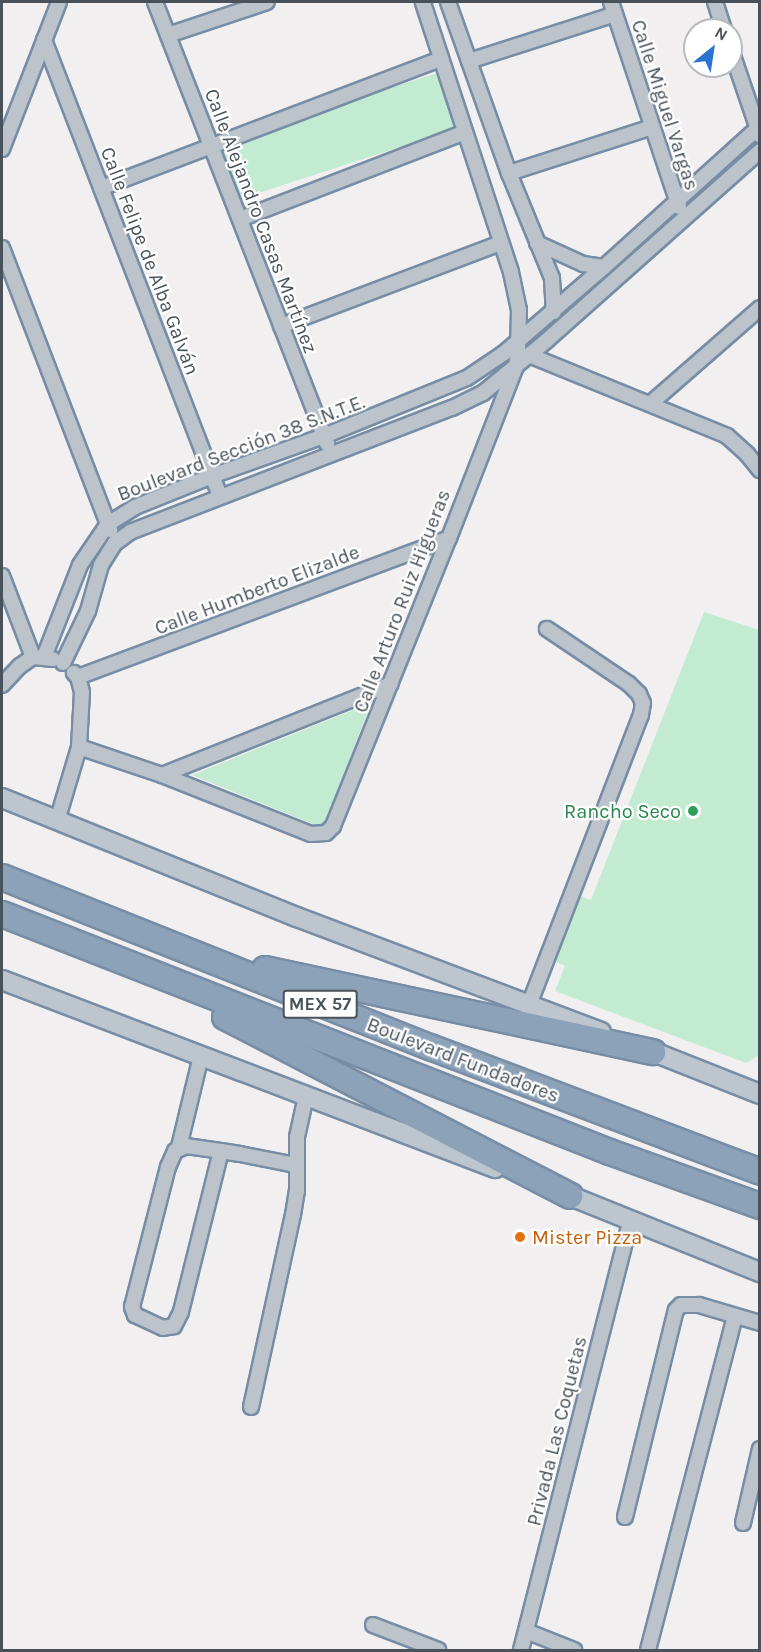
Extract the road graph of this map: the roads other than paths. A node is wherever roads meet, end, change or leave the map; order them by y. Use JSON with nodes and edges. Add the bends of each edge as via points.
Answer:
{"nodes":[{"id":1,"x":59,"y":2,"type":"edge"},
{"id":2,"x":155,"y":2,"type":"edge"},
{"id":3,"x":267,"y":2,"type":"edge"},
{"id":4,"x":423,"y":2,"type":"edge"},
{"id":5,"x":448,"y":2,"type":"edge"},
{"id":6,"x":715,"y":2,"type":"edge"},
{"id":7,"x":613,"y":8,"type":"edge"},
{"id":8,"x":720,"y":18,"type":"edge"},
{"id":9,"x":168,"y":35,"type":"junction"},
{"id":10,"x":44,"y":40,"type":"junction"},
{"id":11,"x":441,"y":59,"type":"junction"},
{"id":12,"x":469,"y":61,"type":"junction"},
{"id":13,"x":741,"y":78,"type":"edge"},
{"id":14,"x":652,"y":127,"type":"junction"},
{"id":15,"x":759,"y":130,"type":"edge"},
{"id":16,"x":465,"y":132,"type":"junction"},
{"id":17,"x":211,"y":146,"type":"junction"},
{"id":18,"x":2,"y":149,"type":"edge"},
{"id":19,"x":759,"y":151,"type":"edge"},
{"id":20,"x":508,"y":172,"type":"junction"},
{"id":21,"x":101,"y":188,"type":"junction"},
{"id":22,"x":677,"y":202,"type":"junction"},
{"id":23,"x":240,"y":219,"type":"junction"},
{"id":24,"x":683,"y":220,"type":"junction"},
{"id":25,"x":501,"y":243,"type":"junction"},
{"id":26,"x":537,"y":243,"type":"junction"},
{"id":27,"x":2,"y":248,"type":"edge"},
{"id":28,"x":604,"y":267,"type":"junction"},
{"id":29,"x":759,"y":308,"type":"edge"},
{"id":30,"x":554,"y":309,"type":"junction"},
{"id":31,"x":281,"y":326,"type":"junction"},
{"id":32,"x":520,"y":339,"type":"junction"},
{"id":33,"x":546,"y":340,"type":"junction"},
{"id":34,"x":529,"y":355,"type":"junction"},
{"id":35,"x":516,"y":366,"type":"junction"},
{"id":36,"x":650,"y":404,"type":"junction"},
{"id":37,"x":324,"y":436,"type":"junction"},
{"id":38,"x":331,"y":454,"type":"junction"},
{"id":39,"x":759,"y":470,"type":"edge"},
{"id":40,"x":212,"y":476,"type":"junction"},
{"id":41,"x":220,"y":496,"type":"junction"},
{"id":42,"x":108,"y":524,"type":"junction"},
{"id":43,"x":449,"y":538,"type":"junction"},
{"id":44,"x":115,"y":543,"type":"junction"},
{"id":45,"x":2,"y":576,"type":"edge"},
{"id":46,"x":548,"y":630,"type":"dead end"},
{"id":47,"x":39,"y":657,"type":"junction"},
{"id":48,"x":63,"y":663,"type":"junction"},
{"id":49,"x":78,"y":677,"type":"junction"},
{"id":50,"x":392,"y":684,"type":"junction"},
{"id":51,"x":2,"y":685,"type":"edge"},
{"id":52,"x":79,"y":747,"type":"junction"},
{"id":53,"x":162,"y":775,"type":"junction"},
{"id":54,"x":2,"y":798,"type":"edge"},
{"id":55,"x":57,"y":821,"type":"junction"},
{"id":56,"x":2,"y":866,"type":"edge"},
{"id":57,"x":2,"y":876,"type":"edge"},
{"id":58,"x":51,"y":896,"type":"junction"},
{"id":59,"x":2,"y":914,"type":"edge"},
{"id":60,"x":200,"y":956,"type":"junction"},
{"id":61,"x":153,"y":975,"type":"junction"},
{"id":62,"x":2,"y":980,"type":"edge"},
{"id":63,"x":529,"y":1005,"type":"junction"},
{"id":64,"x":653,"y":1052,"type":"junction"},
{"id":65,"x":201,"y":1056,"type":"junction"},
{"id":66,"x":759,"y":1094,"type":"edge"},
{"id":67,"x":306,"y":1096,"type":"junction"},
{"id":68,"x":179,"y":1147,"type":"junction"},
{"id":69,"x":221,"y":1151,"type":"junction"},
{"id":70,"x":295,"y":1165,"type":"junction"},
{"id":71,"x":759,"y":1173,"type":"edge"},
{"id":72,"x":576,"y":1198,"type":"junction"},
{"id":73,"x":759,"y":1206,"type":"edge"},
{"id":74,"x":631,"y":1220,"type":"junction"},
{"id":75,"x":734,"y":1262,"type":"junction"},
{"id":76,"x":759,"y":1267,"type":"edge"},
{"id":77,"x":759,"y":1272,"type":"edge"},
{"id":78,"x":735,"y":1316,"type":"junction"},
{"id":79,"x":759,"y":1323,"type":"edge"},
{"id":80,"x":251,"y":1407,"type":"dead end"},
{"id":81,"x":759,"y":1449,"type":"edge"},
{"id":82,"x":625,"y":1517,"type":"dead end"},
{"id":83,"x":743,"y":1524,"type":"dead end"},
{"id":84,"x":373,"y":1625,"type":"dead end"},
{"id":85,"x":526,"y":1631,"type":"junction"},
{"id":86,"x":438,"y":1650,"type":"edge"},
{"id":87,"x":521,"y":1650,"type":"edge"},
{"id":88,"x":574,"y":1650,"type":"edge"},
{"id":89,"x":648,"y":1650,"type":"edge"}],
"edges":[{"from":1,"to":10,"type":"street"},
{"from":2,"to":9,"type":"street","name":"Calle Alejandro Casas Martínez"},
{"from":3,"to":9,"type":"street"},
{"from":4,"to":11,"type":"street"},
{"from":5,"to":12,"type":"street"},
{"from":6,"to":8,"type":"street"},
{"from":7,"to":12,"type":"street"},
{"from":7,"to":14,"type":"street","name":"Calle Miguel Vargas"},
{"from":9,"to":17,"type":"street","name":"Calle Alejandro Casas Martínez"},
{"from":10,"to":18,"type":"street"},
{"from":10,"to":21,"type":"street","name":"Calle Felipe de Alba Galván"},
{"from":11,"to":16,"type":"street"},
{"from":11,"to":17,"type":"street"},
{"from":12,"to":20,"type":"street"},
{"from":13,"to":15,"type":"street"},
{"from":14,"to":20,"type":"street"},
{"from":14,"to":22,"type":"street","name":"Calle Miguel Vargas"},
{"from":15,"to":22,"type":"street","name":"Boulevard Sección 38 S.N.T.E."},
{"from":16,"to":23,"type":"street"},
{"from":16,"to":25,"type":"street"},
{"from":17,"to":21,"type":"street"},
{"from":17,"to":23,"type":"street","name":"Calle Alejandro Casas Martínez"},
{"from":19,"to":24,"type":"street","name":"Boulevard Sección 38 S.N.T.E."},
{"from":20,"to":26,"type":"street"},
{"from":21,"to":40,"type":"street","name":"Calle Felipe de Alba Galván"},
{"from":22,"to":24,"type":"street","name":"Calle Miguel Vargas"},
{"from":22,"to":28,"type":"street","name":"Boulevard Sección 38 S.N.T.E."},
{"from":23,"to":31,"type":"street","name":"Calle Alejandro Casas Martínez"},
{"from":24,"to":33,"type":"street","name":"Boulevard Sección 38 S.N.T.E."},
{"from":25,"to":31,"type":"street"},
{"from":25,"to":32,"type":"street","via":[[516,294]]},
{"from":26,"to":28,"type":"street","via":[[575,261]]},
{"from":26,"to":30,"type":"street","via":[[552,278]]},
{"from":27,"to":42,"type":"street"},
{"from":28,"to":30,"type":"street","name":"Boulevard Sección 38 S.N.T.E."},
{"from":29,"to":36,"type":"street"},
{"from":30,"to":32,"type":"street","name":"Boulevard Sección 38 S.N.T.E."},
{"from":30,"to":33,"type":"street"},
{"from":31,"to":37,"type":"street","name":"Calle Alejandro Casas Martínez"},
{"from":32,"to":35,"type":"street"},
{"from":32,"to":37,"type":"street","name":"Boulevard Sección 38 S.N.T.E.","via":[[451,386]]},
{"from":33,"to":34,"type":"street","name":"Boulevard Sección 38 S.N.T.E."},
{"from":34,"to":35,"type":"street","name":"Boulevard Sección 38 S.N.T.E."},
{"from":34,"to":36,"type":"street"},
{"from":35,"to":38,"type":"street","name":"Boulevard Sección 38 S.N.T.E.","via":[[470,400]]},
{"from":35,"to":43,"type":"street","name":"Calle Arturo Ruiz Higueras"},
{"from":36,"to":39,"type":"street","via":[[737,444]]},
{"from":37,"to":38,"type":"street","name":"Calle Alejandro Casas Martínez"},
{"from":37,"to":40,"type":"street","name":"Boulevard Sección 38 S.N.T.E."},
{"from":38,"to":41,"type":"street","name":"Boulevard Sección 38 S.N.T.E."},
{"from":40,"to":41,"type":"street","name":"Calle Felipe de Alba Galván"},
{"from":40,"to":42,"type":"street","name":"Boulevard Sección 38 S.N.T.E.","via":[[135,507]]},
{"from":41,"to":44,"type":"street","name":"Boulevard Sección 38 S.N.T.E.","via":[[146,524]]},
{"from":42,"to":44,"type":"street"},
{"from":42,"to":47,"type":"street","name":"Boulevard Sección 38 S.N.T.E.","via":[[80,565]]},
{"from":43,"to":49,"type":"street","name":"Calle Humberto Elizalde"},
{"from":43,"to":50,"type":"street","name":"Calle Arturo Ruiz Higueras"},
{"from":44,"to":48,"type":"street","name":"Boulevard Sección 38 S.N.T.E.","via":[[101,565],[88,611]]},
{"from":45,"to":47,"type":"street"},
{"from":46,"to":63,"type":"street","via":[[629,684],[642,703]]},
{"from":47,"to":48,"type":"street"},
{"from":47,"to":51,"type":"street","name":"Boulevard Sección 38 S.N.T.E.","via":[[20,666]]},
{"from":48,"to":49,"type":"street"},
{"from":49,"to":52,"type":"street","via":[[82,692]]},
{"from":50,"to":53,"type":"street"},
{"from":50,"to":53,"type":"street","name":"Calle Arturo Ruiz Higueras","via":[[333,826],[326,833],[312,834]]},
{"from":52,"to":53,"type":"street"},
{"from":52,"to":55,"type":"street"},
{"from":54,"to":55,"type":"main road"},
{"from":55,"to":63,"type":"main road"},
{"from":56,"to":58,"type":"highway"},
{"from":57,"to":58,"type":"highway","name":"Boulevard Fundadores","number":"MEX 57"},
{"from":58,"to":60,"type":"highway","name":"Boulevard Fundadores","number":"MEX 57"},
{"from":59,"to":61,"type":"highway","name":"Boulevard Fundadores","number":"MEX 57"},
{"from":60,"to":64,"type":"highway"},
{"from":60,"to":71,"type":"highway","name":"Boulevard Fundadores","number":"MEX 57"},
{"from":61,"to":72,"type":"highway","via":[[283,1048]]},
{"from":61,"to":73,"type":"highway","name":"Boulevard Fundadores","number":"MEX 57"},
{"from":62,"to":65,"type":"main road"},
{"from":63,"to":64,"type":"main road"},
{"from":64,"to":66,"type":"main road"},
{"from":65,"to":67,"type":"main road"},
{"from":65,"to":68,"type":"street"},
{"from":67,"to":70,"type":"street"},
{"from":67,"to":72,"type":"main road"},
{"from":68,"to":69,"type":"street"},
{"from":68,"to":69,"type":"street","via":[[168,1167],[132,1307],[138,1317],[163,1328],[174,1326],[181,1312]]},
{"from":69,"to":70,"type":"street"},
{"from":70,"to":80,"type":"street","via":[[297,1191],[293,1215]]},
{"from":72,"to":74,"type":"main road"},
{"from":74,"to":75,"type":"main road"},
{"from":74,"to":85,"type":"street","name":"Privada Las Coquetas"},
{"from":75,"to":76,"type":"main road"},
{"from":75,"to":77,"type":"main road"},
{"from":78,"to":79,"type":"street"},
{"from":78,"to":82,"type":"street","via":[[689,1304],[676,1310]]},
{"from":78,"to":89,"type":"street"},
{"from":81,"to":83,"type":"street"},
{"from":84,"to":86,"type":"street"},
{"from":85,"to":87,"type":"street","name":"Privada Las Coquetas"},
{"from":85,"to":88,"type":"street"}]}
